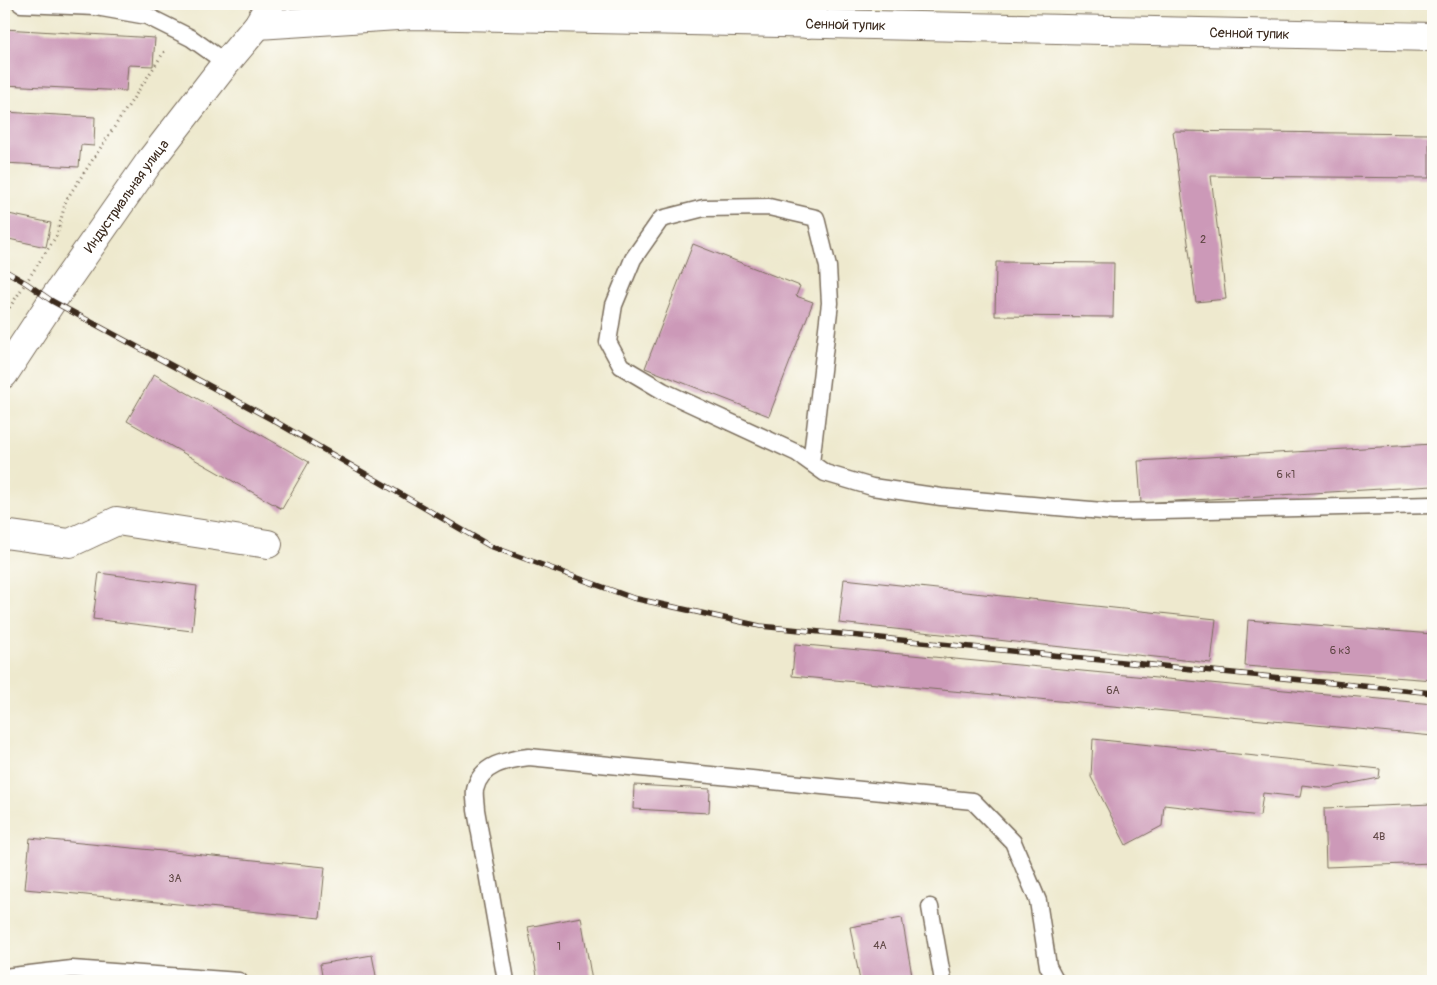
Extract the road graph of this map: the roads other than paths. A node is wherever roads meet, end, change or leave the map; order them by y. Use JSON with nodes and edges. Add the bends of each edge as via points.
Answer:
{"nodes":[{"id":1,"x":21,"y":4,"type":"edge"},
{"id":2,"x":96,"y":5,"type":"edge"},
{"id":3,"x":264,"y":14,"type":"edge"},
{"id":4,"x":808,"y":14,"type":"edge"},
{"id":5,"x":1433,"y":37,"type":"edge"},
{"id":6,"x":226,"y":63,"type":"junction"},
{"id":7,"x":4,"y":374,"type":"edge"},
{"id":8,"x":811,"y":463,"type":"junction"},
{"id":9,"x":1433,"y":506,"type":"edge"},
{"id":10,"x":4,"y":534,"type":"edge"},
{"id":11,"x":268,"y":544,"type":"dead end"},
{"id":12,"x":930,"y":907,"type":"dead end"},
{"id":13,"x":73,"y":975,"type":"edge"},
{"id":14,"x":4,"y":977,"type":"edge"},
{"id":15,"x":239,"y":981,"type":"edge"},
{"id":16,"x":506,"y":981,"type":"edge"},
{"id":17,"x":943,"y":981,"type":"edge"},
{"id":18,"x":1056,"y":981,"type":"edge"}],
"edges":[{"from":1,"to":2,"type":"lane"},
{"from":2,"to":6,"type":"lane","via":[[147,16],[191,38]]},
{"from":3,"to":4,"type":"main road","name":"Сенной тупик"},
{"from":3,"to":6,"type":"main road","name":"Индустриальная улица"},
{"from":4,"to":5,"type":"main road","name":"Сенной тупик"},
{"from":6,"to":7,"type":"main road","name":"Индустриальная улица","via":[[150,161]]},
{"from":8,"to":8,"type":"lane","via":[[830,303],[828,267],[816,218],[768,207],[704,208],[660,219],[633,259],[614,305],[608,342],[621,366],[663,391],[797,453]]},
{"from":8,"to":9,"type":"lane","via":[[824,473],[872,486],[941,497],[1114,512]]},
{"from":10,"to":11,"type":"main road","via":[[70,544],[117,521]]},
{"from":12,"to":17,"type":"lane"},
{"from":13,"to":14,"type":"lane"},
{"from":13,"to":15,"type":"lane"},
{"from":16,"to":18,"type":"lane","via":[[476,810],[476,790],[482,773],[503,760],[529,757],[973,801],[1013,842],[1038,901],[1048,966]]}]}
